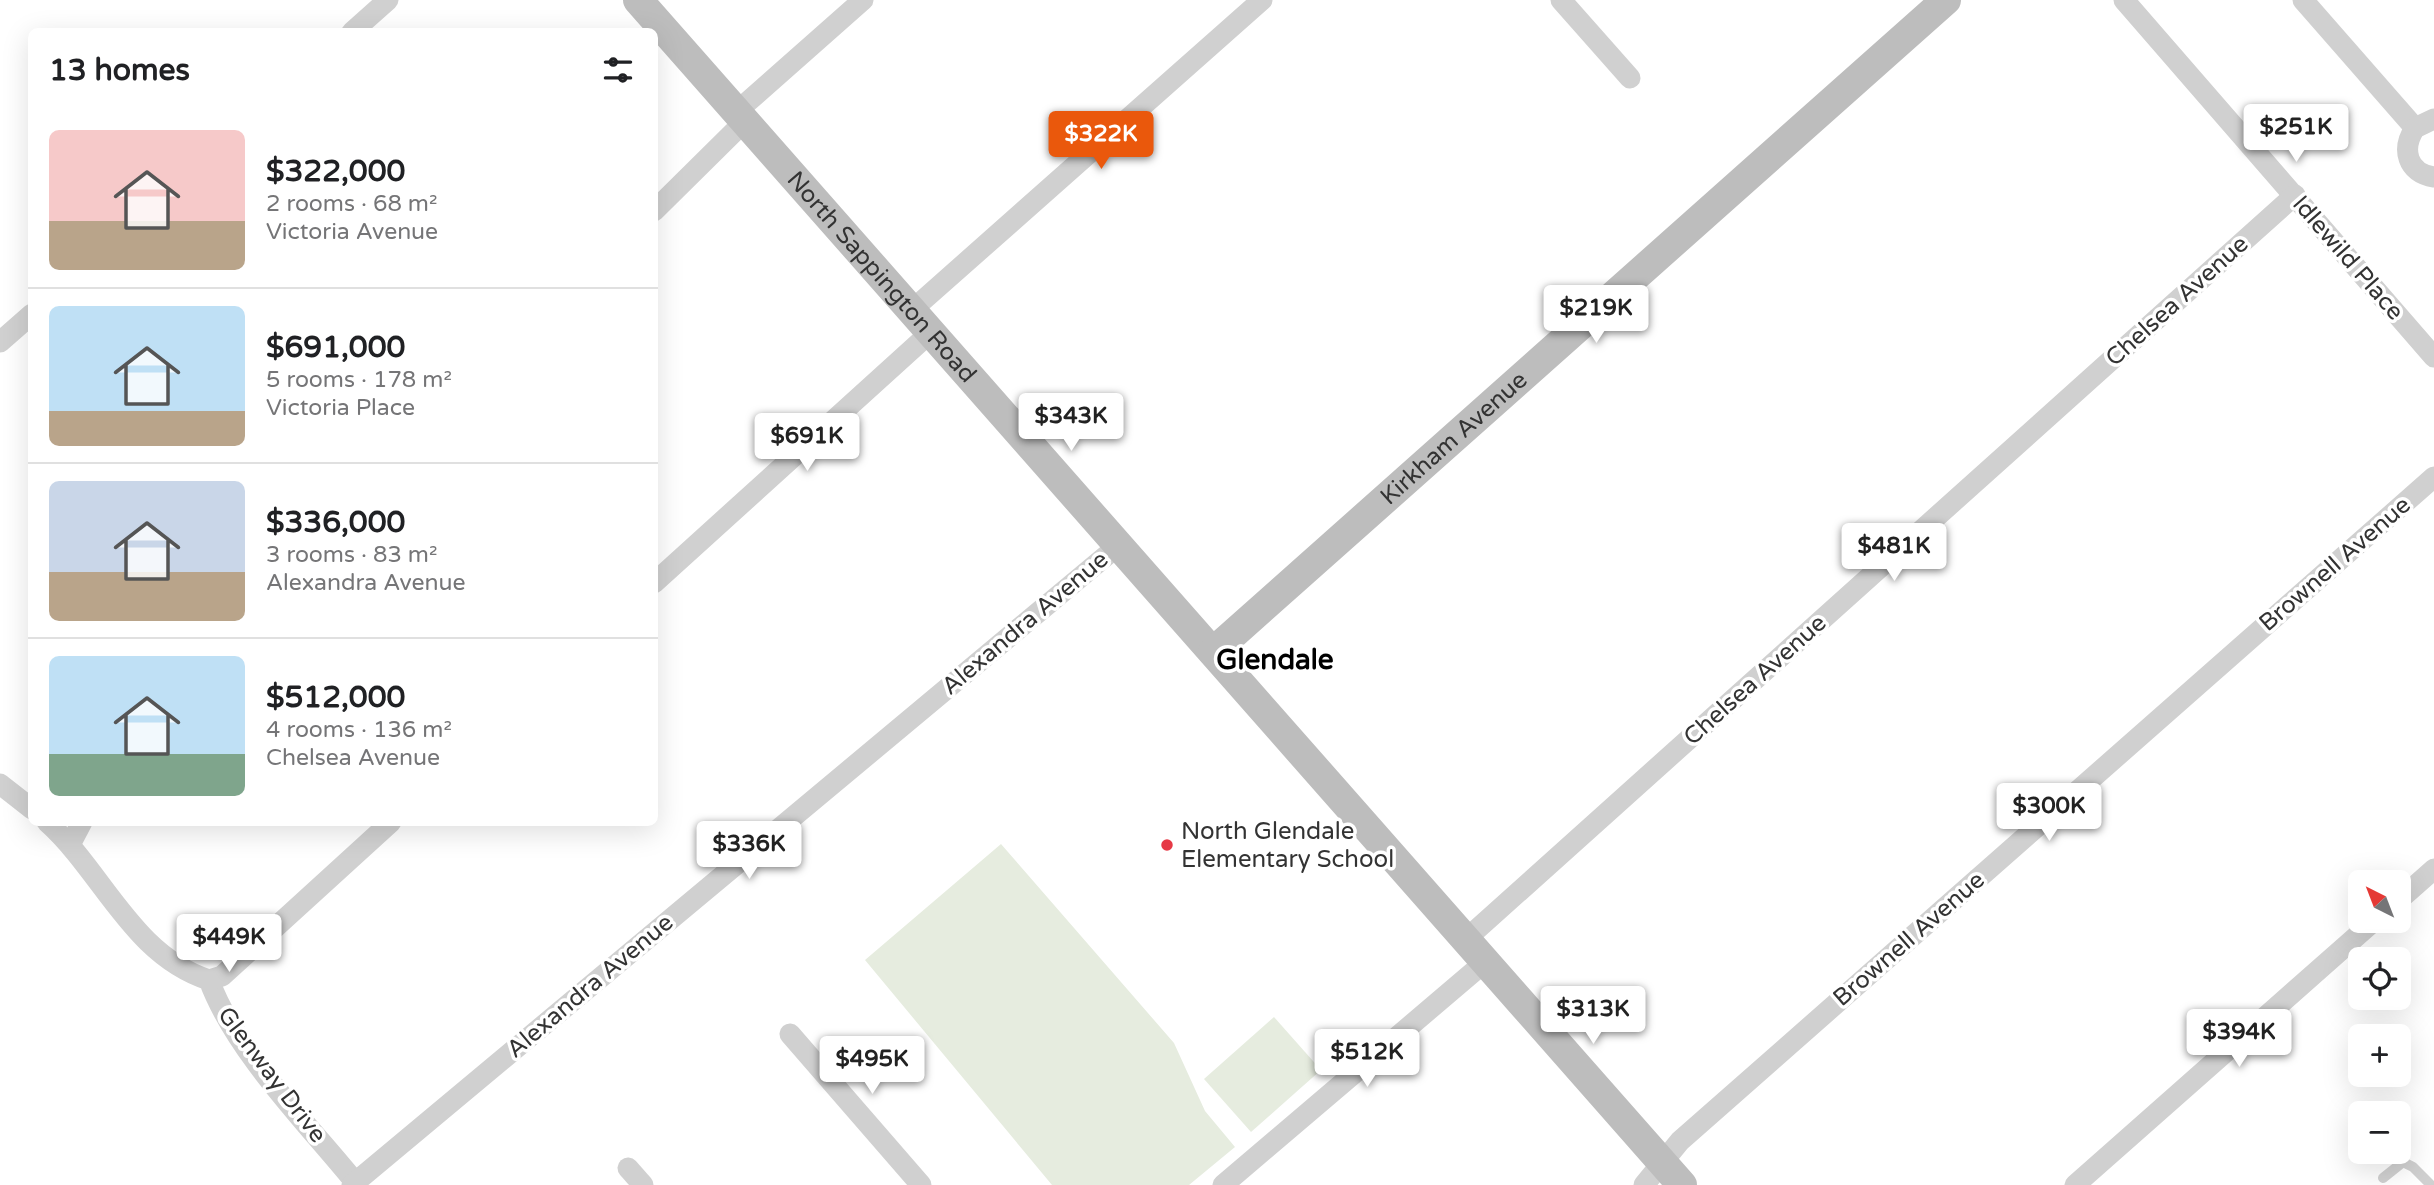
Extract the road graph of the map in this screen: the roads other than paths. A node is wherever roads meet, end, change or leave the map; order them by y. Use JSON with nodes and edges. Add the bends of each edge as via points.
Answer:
{"nodes":[{"id":1,"x":388,"y":0,"type":"edge"},
{"id":2,"x":638,"y":0,"type":"edge"},
{"id":3,"x":863,"y":0,"type":"edge"},
{"id":4,"x":1262,"y":0,"type":"edge"},
{"id":5,"x":1561,"y":0,"type":"edge"},
{"id":6,"x":1946,"y":0,"type":"edge"},
{"id":7,"x":2124,"y":0,"type":"edge"},
{"id":8,"x":2304,"y":0,"type":"edge"},
{"id":9,"x":356,"y":28,"type":"edge"},
{"id":10,"x":1630,"y":78,"type":"dead end"},
{"id":11,"x":740,"y":118,"type":"junction"},
{"id":12,"x":2424,"y":124,"type":"edge"},
{"id":13,"x":2434,"y":177,"type":"edge"},
{"id":14,"x":2295,"y":195,"type":"junction"},
{"id":15,"x":658,"y":207,"type":"edge"},
{"id":16,"x":28,"y":318,"type":"edge"},
{"id":17,"x":922,"y":321,"type":"junction"},
{"id":18,"x":0,"y":342,"type":"edge"},
{"id":19,"x":2434,"y":358,"type":"edge"},
{"id":20,"x":2434,"y":477,"type":"edge"},
{"id":21,"x":1119,"y":545,"type":"junction"},
{"id":22,"x":658,"y":579,"type":"edge"},
{"id":23,"x":1213,"y":652,"type":"junction"},
{"id":24,"x":0,"y":784,"type":"edge"},
{"id":25,"x":28,"y":806,"type":"edge"},
{"id":26,"x":51,"y":826,"type":"edge"},
{"id":27,"x":80,"y":826,"type":"edge"},
{"id":28,"x":387,"y":826,"type":"edge"},
{"id":29,"x":71,"y":844,"type":"junction"},
{"id":30,"x":2434,"y":869,"type":"edge"},
{"id":31,"x":2412,"y":888,"type":"edge"},
{"id":32,"x":2360,"y":933,"type":"edge"},
{"id":33,"x":1465,"y":940,"type":"junction"},
{"id":34,"x":1485,"y":962,"type":"junction"},
{"id":35,"x":209,"y":980,"type":"junction"},
{"id":36,"x":790,"y":1034,"type":"dead end"},
{"id":37,"x":628,"y":1168,"type":"dead end"},
{"id":38,"x":1663,"y":1178,"type":"edge"},
{"id":39,"x":2383,"y":1178,"type":"dead end"},
{"id":40,"x":353,"y":1183,"type":"edge"},
{"id":41,"x":643,"y":1185,"type":"edge"},
{"id":42,"x":921,"y":1185,"type":"edge"},
{"id":43,"x":1223,"y":1185,"type":"edge"},
{"id":44,"x":2075,"y":1185,"type":"edge"},
{"id":45,"x":2431,"y":1185,"type":"edge"}],
"edges":[{"from":1,"to":9,"type":"street"},
{"from":2,"to":11,"type":"street","name":"North Sappington Road"},
{"from":3,"to":11,"type":"street"},
{"from":4,"to":17,"type":"street"},
{"from":5,"to":10,"type":"street"},
{"from":6,"to":23,"type":"street","name":"Kirkham Avenue"},
{"from":7,"to":14,"type":"street","name":"Idlewild Place"},
{"from":8,"to":12,"type":"street"},
{"from":11,"to":15,"type":"street"},
{"from":11,"to":17,"type":"street","name":"North Sappington Road"},
{"from":12,"to":13,"type":"street","via":[[2407,146],[2407,155],[2418,172]]},
{"from":14,"to":19,"type":"street","name":"Idlewild Place"},
{"from":14,"to":33,"type":"street","name":"Chelsea Avenue"},
{"from":16,"to":18,"type":"street"},
{"from":17,"to":21,"type":"street","name":"North Sappington Road"},
{"from":17,"to":22,"type":"street"},
{"from":20,"to":38,"type":"street","name":"Brownell Avenue","via":[[1690,1133]]},
{"from":21,"to":23,"type":"street","name":"North Sappington Road"},
{"from":21,"to":40,"type":"street","name":"Alexandra Avenue"},
{"from":23,"to":33,"type":"street","name":"North Sappington Road"},
{"from":24,"to":25,"type":"street"},
{"from":26,"to":29,"type":"street","name":"Glenway Drive"},
{"from":27,"to":29,"type":"street"},
{"from":28,"to":35,"type":"street","via":[[222,976]]},
{"from":29,"to":35,"type":"street","name":"Glenway Drive","via":[[134,929],[191,974]]},
{"from":30,"to":31,"type":"street"},
{"from":32,"to":44,"type":"street"},
{"from":33,"to":34,"type":"street","name":"North Sappington Road"},
{"from":34,"to":38,"type":"street","name":"North Sappington Road"},
{"from":34,"to":43,"type":"street"},
{"from":35,"to":40,"type":"street","name":"Glenway Drive","via":[[218,1006],[250,1053]]},
{"from":36,"to":42,"type":"street"},
{"from":37,"to":41,"type":"street"},
{"from":39,"to":45,"type":"lane","via":[[2403,1162]]}]}
